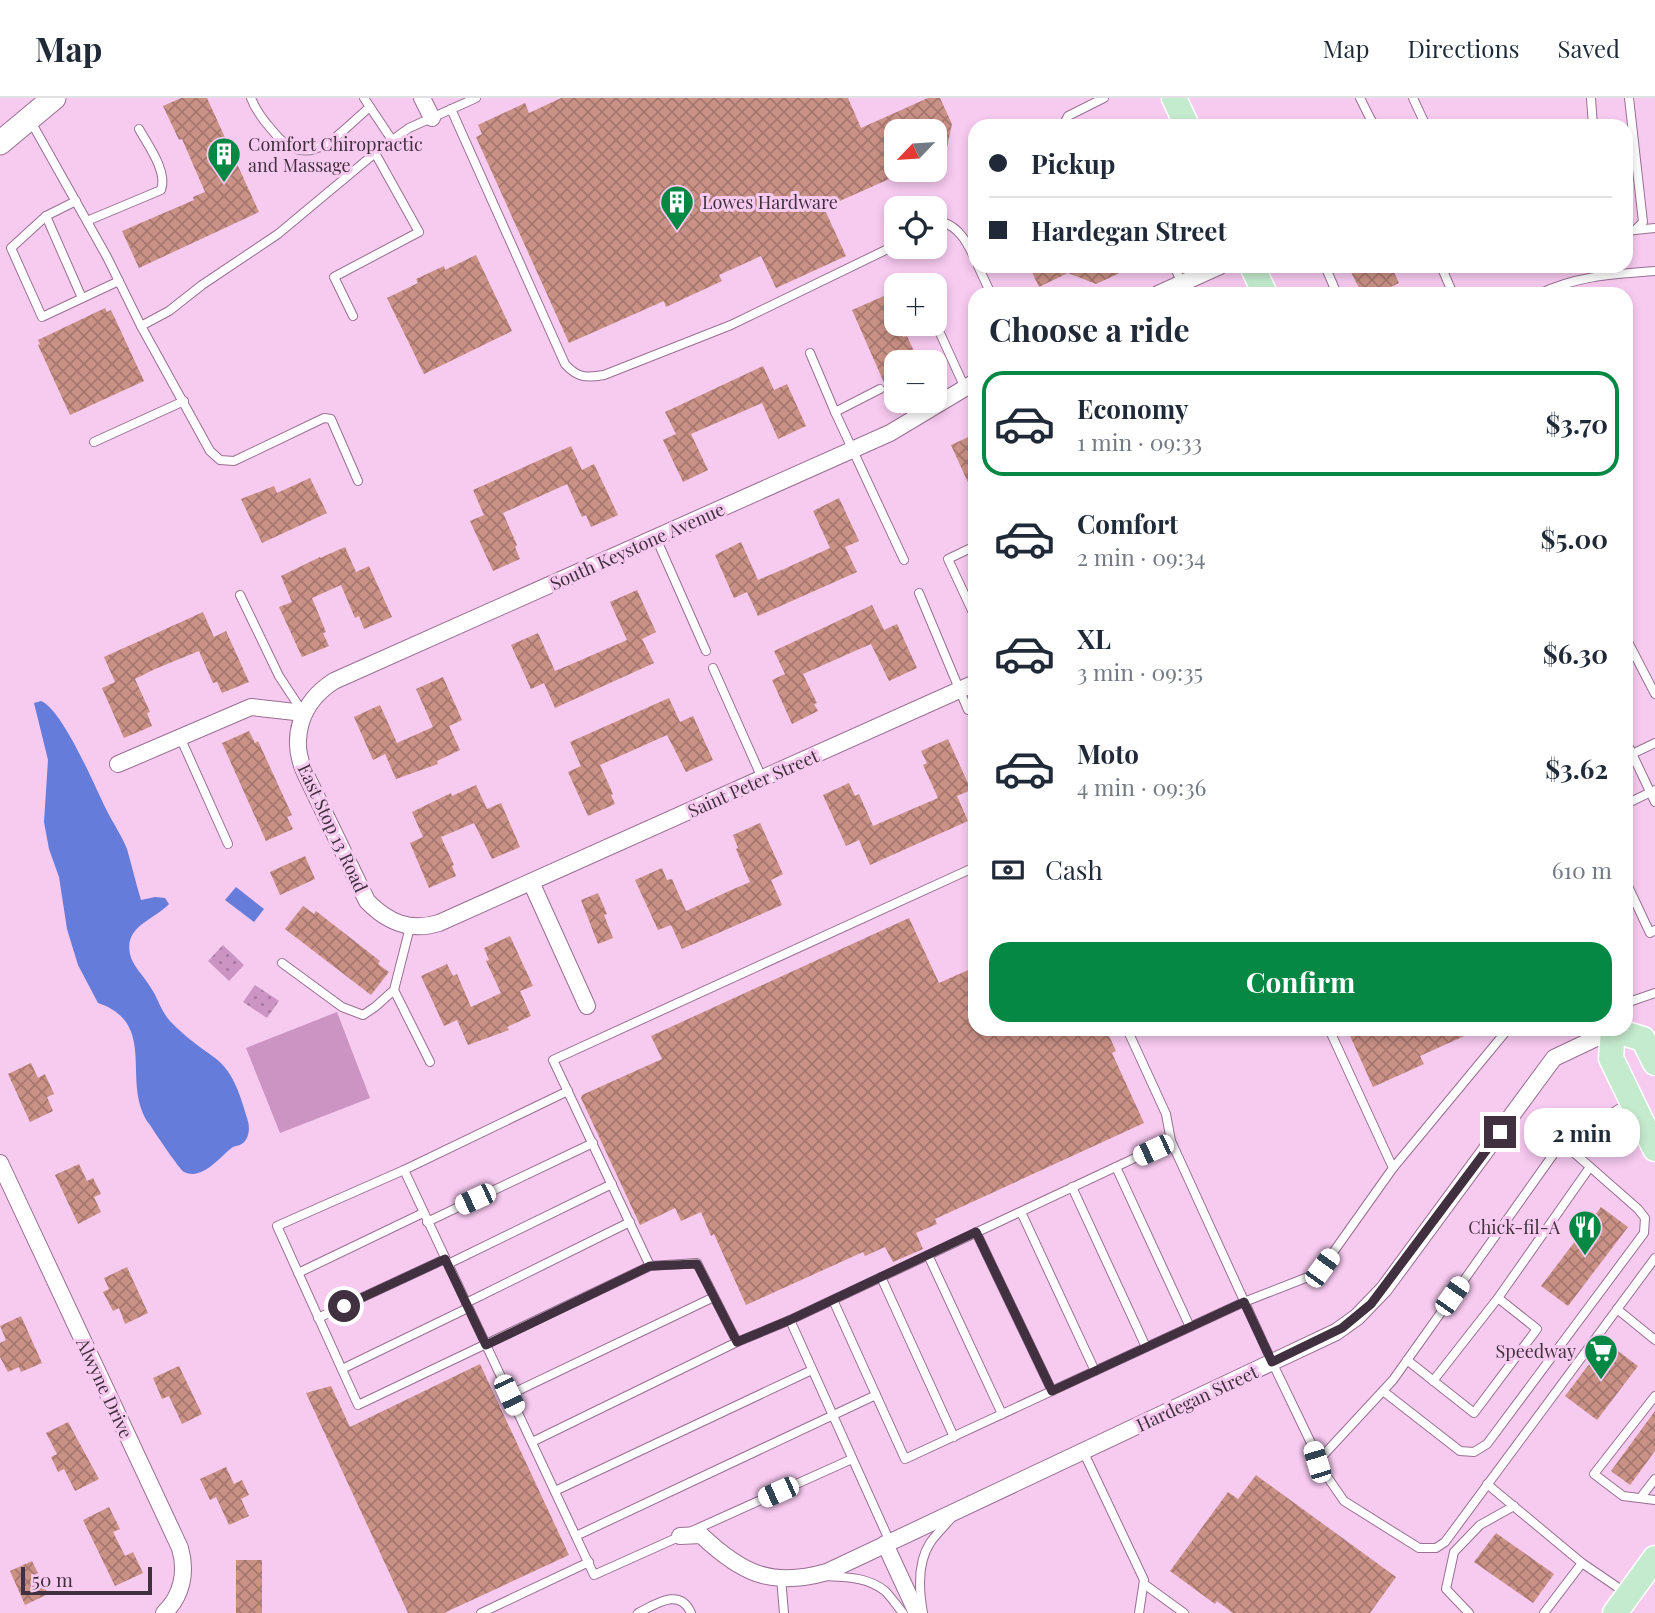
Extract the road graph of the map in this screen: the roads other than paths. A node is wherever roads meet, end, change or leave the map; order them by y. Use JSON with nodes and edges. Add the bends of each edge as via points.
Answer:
{"nodes":[{"id":1,"x":54,"y":98,"type":"edge"},
{"id":2,"x":251,"y":98,"type":"edge"},
{"id":3,"x":364,"y":98,"type":"edge"},
{"id":4,"x":422,"y":98,"type":"edge"},
{"id":5,"x":1104,"y":98,"type":"edge"},
{"id":6,"x":1174,"y":98,"type":"edge"},
{"id":7,"x":1360,"y":98,"type":"edge"},
{"id":8,"x":1413,"y":98,"type":"edge"},
{"id":9,"x":1591,"y":98,"type":"edge"},
{"id":10,"x":1629,"y":98,"type":"edge"},
{"id":11,"x":472,"y":99,"type":"edge"},
{"id":12,"x":370,"y":107,"type":"junction"},
{"id":13,"x":451,"y":109,"type":"junction"},
{"id":14,"x":29,"y":118,"type":"junction"},
{"id":15,"x":432,"y":118,"type":"junction"},
{"id":16,"x":1066,"y":119,"type":"edge"},
{"id":17,"x":1184,"y":119,"type":"edge"},
{"id":18,"x":1371,"y":119,"type":"edge"},
{"id":19,"x":1423,"y":119,"type":"edge"},
{"id":20,"x":1592,"y":119,"type":"edge"},
{"id":21,"x":1631,"y":119,"type":"edge"},
{"id":22,"x":139,"y":129,"type":"dead end"},
{"id":23,"x":1633,"y":133,"type":"edge"},
{"id":24,"x":392,"y":140,"type":"junction"},
{"id":25,"x":0,"y":143,"type":"edge"},
{"id":26,"x":375,"y":153,"type":"junction"},
{"id":27,"x":76,"y":201,"type":"junction"},
{"id":28,"x":46,"y":216,"type":"junction"},
{"id":29,"x":87,"y":221,"type":"junction"},
{"id":30,"x":947,"y":223,"type":"edge"},
{"id":31,"x":1633,"y":228,"type":"edge"},
{"id":32,"x":1655,"y":228,"type":"edge"},
{"id":33,"x":1633,"y":230,"type":"edge"},
{"id":34,"x":968,"y":246,"type":"edge"},
{"id":35,"x":884,"y":251,"type":"edge"},
{"id":36,"x":1633,"y":271,"type":"edge"},
{"id":37,"x":1655,"y":271,"type":"edge"},
{"id":38,"x":1177,"y":273,"type":"edge"},
{"id":39,"x":1204,"y":273,"type":"edge"},
{"id":40,"x":1598,"y":273,"type":"edge"},
{"id":41,"x":119,"y":281,"type":"junction"},
{"id":42,"x":1182,"y":283,"type":"junction"},
{"id":43,"x":1173,"y":287,"type":"edge"},
{"id":44,"x":1554,"y":287,"type":"edge"},
{"id":45,"x":82,"y":298,"type":"junction"},
{"id":46,"x":353,"y":316,"type":"dead end"},
{"id":47,"x":141,"y":327,"type":"junction"},
{"id":48,"x":943,"y":336,"type":"edge"},
{"id":49,"x":810,"y":353,"type":"dead end"},
{"id":50,"x":968,"y":381,"type":"edge"},
{"id":51,"x":968,"y":386,"type":"edge"},
{"id":52,"x":880,"y":389,"type":"dead end"},
{"id":53,"x":184,"y":401,"type":"junction"},
{"id":54,"x":835,"y":412,"type":"junction"},
{"id":55,"x":94,"y":442,"type":"dead end"},
{"id":56,"x":853,"y":450,"type":"junction"},
{"id":57,"x":358,"y":481,"type":"dead end"},
{"id":58,"x":656,"y":538,"type":"junction"},
{"id":59,"x":968,"y":549,"type":"edge"},
{"id":60,"x":904,"y":560,"type":"dead end"},
{"id":61,"x":919,"y":593,"type":"dead end"},
{"id":62,"x":240,"y":595,"type":"dead end"},
{"id":63,"x":968,"y":602,"type":"edge"},
{"id":64,"x":706,"y":652,"type":"dead end"},
{"id":65,"x":1633,"y":652,"type":"edge"},
{"id":66,"x":713,"y":668,"type":"dead end"},
{"id":67,"x":967,"y":687,"type":"edge"},
{"id":68,"x":1655,"y":694,"type":"edge"},
{"id":69,"x":968,"y":710,"type":"edge"},
{"id":70,"x":303,"y":716,"type":"junction"},
{"id":71,"x":180,"y":737,"type":"junction"},
{"id":72,"x":1655,"y":743,"type":"edge"},
{"id":73,"x":1633,"y":754,"type":"edge"},
{"id":74,"x":1633,"y":756,"type":"edge"},
{"id":75,"x":118,"y":764,"type":"dead end"},
{"id":76,"x":762,"y":778,"type":"junction"},
{"id":77,"x":1653,"y":791,"type":"edge"},
{"id":78,"x":1633,"y":801,"type":"edge"},
{"id":79,"x":1655,"y":802,"type":"edge"},
{"id":80,"x":228,"y":844,"type":"dead end"},
{"id":81,"x":968,"y":870,"type":"edge"},
{"id":82,"x":531,"y":883,"type":"junction"},
{"id":83,"x":1633,"y":897,"type":"edge"},
{"id":84,"x":404,"y":925,"type":"junction"},
{"id":85,"x":1655,"y":930,"type":"edge"},
{"id":86,"x":282,"y":963,"type":"dead end"},
{"id":87,"x":394,"y":990,"type":"junction"},
{"id":88,"x":1655,"y":993,"type":"edge"},
{"id":89,"x":1633,"y":1001,"type":"edge"},
{"id":90,"x":587,"y":1006,"type":"dead end"},
{"id":91,"x":1130,"y":1036,"type":"edge"},
{"id":92,"x":1332,"y":1036,"type":"edge"},
{"id":93,"x":1502,"y":1036,"type":"edge"},
{"id":94,"x":1599,"y":1036,"type":"edge"},
{"id":95,"x":1613,"y":1036,"type":"edge"},
{"id":96,"x":1633,"y":1036,"type":"edge"},
{"id":97,"x":430,"y":1062,"type":"dead end"},
{"id":98,"x":1655,"y":1063,"type":"edge"},
{"id":99,"x":568,"y":1091,"type":"junction"},
{"id":100,"x":1632,"y":1101,"type":"junction"},
{"id":101,"x":1171,"y":1141,"type":"junction"},
{"id":102,"x":593,"y":1143,"type":"junction"},
{"id":103,"x":1564,"y":1144,"type":"junction"},
{"id":104,"x":1655,"y":1149,"type":"edge"},
{"id":105,"x":0,"y":1163,"type":"edge"},
{"id":106,"x":1116,"y":1167,"type":"junction"},
{"id":107,"x":1590,"y":1167,"type":"junction"},
{"id":108,"x":1393,"y":1168,"type":"junction"},
{"id":109,"x":404,"y":1170,"type":"junction"},
{"id":110,"x":612,"y":1184,"type":"junction"},
{"id":111,"x":1072,"y":1188,"type":"junction"},
{"id":112,"x":1021,"y":1212,"type":"junction"},
{"id":113,"x":425,"y":1217,"type":"junction"},
{"id":114,"x":629,"y":1222,"type":"junction"},
{"id":115,"x":976,"y":1232,"type":"junction"},
{"id":116,"x":928,"y":1255,"type":"junction"},
{"id":117,"x":1655,"y":1258,"type":"edge"},
{"id":118,"x":447,"y":1262,"type":"junction"},
{"id":119,"x":650,"y":1266,"type":"junction"},
{"id":120,"x":298,"y":1273,"type":"junction"},
{"id":121,"x":881,"y":1277,"type":"junction"},
{"id":122,"x":714,"y":1297,"type":"junction"},
{"id":123,"x":1498,"y":1298,"type":"junction"},
{"id":124,"x":833,"y":1300,"type":"junction"},
{"id":125,"x":1244,"y":1302,"type":"junction"},
{"id":126,"x":467,"y":1306,"type":"junction"},
{"id":127,"x":1617,"y":1309,"type":"junction"},
{"id":128,"x":318,"y":1318,"type":"junction"},
{"id":129,"x":790,"y":1320,"type":"junction"},
{"id":130,"x":1190,"y":1327,"type":"junction"},
{"id":131,"x":1655,"y":1340,"type":"edge"},
{"id":132,"x":737,"y":1342,"type":"junction"},
{"id":133,"x":486,"y":1345,"type":"junction"},
{"id":134,"x":1146,"y":1347,"type":"junction"},
{"id":135,"x":1407,"y":1360,"type":"junction"},
{"id":136,"x":1272,"y":1362,"type":"junction"},
{"id":137,"x":342,"y":1369,"type":"junction"},
{"id":138,"x":812,"y":1370,"type":"junction"},
{"id":139,"x":1096,"y":1371,"type":"junction"},
{"id":140,"x":1433,"y":1381,"type":"junction"},
{"id":141,"x":1052,"y":1391,"type":"junction"},
{"id":142,"x":1383,"y":1391,"type":"junction"},
{"id":143,"x":509,"y":1395,"type":"junction"},
{"id":144,"x":876,"y":1395,"type":"junction"},
{"id":145,"x":1655,"y":1396,"type":"edge"},
{"id":146,"x":1002,"y":1414,"type":"junction"},
{"id":147,"x":833,"y":1415,"type":"junction"},
{"id":148,"x":954,"y":1437,"type":"junction"},
{"id":149,"x":532,"y":1442,"type":"junction"},
{"id":150,"x":1083,"y":1451,"type":"junction"},
{"id":151,"x":852,"y":1459,"type":"junction"},
{"id":152,"x":1317,"y":1462,"type":"junction"},
{"id":153,"x":1655,"y":1479,"type":"edge"},
{"id":154,"x":1487,"y":1484,"type":"junction"},
{"id":155,"x":555,"y":1491,"type":"junction"},
{"id":156,"x":1641,"y":1497,"type":"junction"},
{"id":157,"x":1655,"y":1500,"type":"edge"},
{"id":158,"x":1514,"y":1506,"type":"junction"},
{"id":159,"x":957,"y":1510,"type":"junction"},
{"id":160,"x":576,"y":1536,"type":"junction"},
{"id":161,"x":680,"y":1536,"type":"junction"},
{"id":162,"x":887,"y":1543,"type":"junction"},
{"id":163,"x":1655,"y":1558,"type":"edge"},
{"id":164,"x":589,"y":1562,"type":"junction"},
{"id":165,"x":1582,"y":1563,"type":"junction"},
{"id":166,"x":814,"y":1576,"type":"junction"},
{"id":167,"x":781,"y":1578,"type":"junction"},
{"id":168,"x":1144,"y":1584,"type":"junction"},
{"id":169,"x":1622,"y":1604,"type":"edge"},
{"id":170,"x":164,"y":1613,"type":"edge"},
{"id":171,"x":481,"y":1613,"type":"edge"},
{"id":172,"x":638,"y":1613,"type":"edge"},
{"id":173,"x":691,"y":1613,"type":"edge"},
{"id":174,"x":784,"y":1613,"type":"edge"},
{"id":175,"x":903,"y":1613,"type":"edge"},
{"id":176,"x":917,"y":1613,"type":"edge"},
{"id":177,"x":923,"y":1613,"type":"edge"},
{"id":178,"x":1139,"y":1613,"type":"edge"},
{"id":179,"x":1184,"y":1613,"type":"edge"},
{"id":180,"x":1469,"y":1613,"type":"edge"},
{"id":181,"x":1545,"y":1613,"type":"edge"}],
"edges":[{"from":1,"to":14,"type":"main road"},
{"from":2,"to":12,"type":"lane","via":[[283,144],[309,152]]},
{"from":3,"to":12,"type":"lane"},
{"from":4,"to":15,"type":"street"},
{"from":5,"to":16,"type":"lane"},
{"from":6,"to":17,"type":"main road"},
{"from":7,"to":18,"type":"lane"},
{"from":8,"to":19,"type":"lane"},
{"from":9,"to":20,"type":"lane"},
{"from":10,"to":21,"type":"lane"},
{"from":11,"to":13,"type":"lane"},
{"from":12,"to":24,"type":"lane"},
{"from":13,"to":15,"type":"lane"},
{"from":13,"to":35,"type":"lane","via":[[565,364],[586,378],[731,325]]},
{"from":14,"to":25,"type":"main road"},
{"from":14,"to":27,"type":"lane"},
{"from":15,"to":24,"type":"lane"},
{"from":22,"to":29,"type":"lane","via":[[161,173],[161,190]]},
{"from":23,"to":31,"type":"lane","via":[[1643,222]]},
{"from":24,"to":26,"type":"lane"},
{"from":26,"to":46,"type":"lane","via":[[419,232],[334,277]]},
{"from":26,"to":47,"type":"lane","via":[[278,234]]},
{"from":27,"to":28,"type":"lane"},
{"from":27,"to":29,"type":"lane"},
{"from":28,"to":45,"type":"lane"},
{"from":28,"to":45,"type":"lane","via":[[11,248],[42,317]]},
{"from":29,"to":41,"type":"lane"},
{"from":30,"to":34,"type":"lane"},
{"from":32,"to":33,"type":"lane"},
{"from":36,"to":37,"type":"lane"},
{"from":38,"to":42,"type":"lane"},
{"from":39,"to":42,"type":"street"},
{"from":40,"to":44,"type":"lane"},
{"from":41,"to":45,"type":"lane"},
{"from":41,"to":47,"type":"lane"},
{"from":42,"to":43,"type":"street"},
{"from":47,"to":53,"type":"lane"},
{"from":48,"to":50,"type":"lane"},
{"from":49,"to":54,"type":"lane"},
{"from":51,"to":56,"type":"street","name":"South Keystone Avenue"},
{"from":52,"to":54,"type":"lane"},
{"from":53,"to":55,"type":"lane"},
{"from":53,"to":57,"type":"lane","via":[[210,451],[220,460],[234,461],[324,418],[331,419]]},
{"from":54,"to":56,"type":"lane"},
{"from":56,"to":58,"type":"street","name":"South Keystone Avenue"},
{"from":56,"to":60,"type":"lane"},
{"from":58,"to":64,"type":"lane"},
{"from":58,"to":70,"type":"street","name":"South Keystone Avenue","via":[[334,681]]},
{"from":59,"to":63,"type":"lane","via":[[948,559]]},
{"from":61,"to":67,"type":"lane"},
{"from":62,"to":70,"type":"lane"},
{"from":65,"to":68,"type":"lane"},
{"from":66,"to":76,"type":"lane"},
{"from":67,"to":69,"type":"lane"},
{"from":67,"to":76,"type":"street","name":"Saint Peter Street"},
{"from":70,"to":71,"type":"street","via":[[251,707]]},
{"from":70,"to":84,"type":"street","name":"East Stop 13 Road","via":[[297,741],[305,774],[367,901]]},
{"from":71,"to":75,"type":"street"},
{"from":71,"to":80,"type":"lane"},
{"from":72,"to":73,"type":"lane"},
{"from":74,"to":77,"type":"lane"},
{"from":76,"to":82,"type":"street","name":"Saint Peter Street"},
{"from":77,"to":78,"type":"lane"},
{"from":77,"to":79,"type":"lane"},
{"from":81,"to":99,"type":"lane","via":[[554,1060]]},
{"from":82,"to":84,"type":"street","name":"Saint Peter Street","via":[[439,923]]},
{"from":82,"to":90,"type":"street"},
{"from":83,"to":85,"type":"lane","via":[[1650,933]]},
{"from":84,"to":87,"type":"lane"},
{"from":86,"to":87,"type":"lane","via":[[342,1007],[363,1015]]},
{"from":87,"to":97,"type":"lane"},
{"from":88,"to":89,"type":"lane"},
{"from":91,"to":101,"type":"lane","via":[[1166,1114]]},
{"from":92,"to":108,"type":"lane"},
{"from":93,"to":108,"type":"lane"},
{"from":94,"to":136,"type":"street","name":"Hardegan Street","via":[[1553,1058],[1371,1304],[1342,1328]]},
{"from":95,"to":100,"type":"main road","via":[[1611,1058]]},
{"from":96,"to":98,"type":"main road","via":[[1643,1039]]},
{"from":99,"to":102,"type":"lane"},
{"from":99,"to":109,"type":"lane"},
{"from":100,"to":103,"type":"lane"},
{"from":100,"to":104,"type":"main road"},
{"from":101,"to":106,"type":"lane"},
{"from":101,"to":125,"type":"lane"},
{"from":102,"to":110,"type":"lane"},
{"from":102,"to":113,"type":"lane"},
{"from":103,"to":107,"type":"lane"},
{"from":103,"to":135,"type":"lane"},
{"from":105,"to":170,"type":"street","name":"Alwyne Drive","via":[[180,1548],[183,1580]]},
{"from":106,"to":111,"type":"lane"},
{"from":106,"to":130,"type":"lane"},
{"from":107,"to":123,"type":"lane"},
{"from":107,"to":142,"type":"lane","via":[[1638,1209],[1645,1219],[1644,1233],[1487,1444],[1474,1452],[1460,1451]]},
{"from":108,"to":125,"type":"lane","via":[[1322,1268]]},
{"from":109,"to":113,"type":"lane"},
{"from":109,"to":120,"type":"lane","via":[[277,1226]]},
{"from":110,"to":114,"type":"lane"},
{"from":110,"to":118,"type":"lane"},
{"from":111,"to":112,"type":"lane"},
{"from":111,"to":134,"type":"lane"},
{"from":112,"to":115,"type":"lane"},
{"from":112,"to":139,"type":"lane"},
{"from":113,"to":118,"type":"lane"},
{"from":113,"to":120,"type":"lane"},
{"from":114,"to":119,"type":"lane"},
{"from":114,"to":126,"type":"lane"},
{"from":115,"to":116,"type":"lane"},
{"from":115,"to":141,"type":"lane"},
{"from":116,"to":121,"type":"lane"},
{"from":116,"to":146,"type":"lane"},
{"from":117,"to":127,"type":"lane"},
{"from":118,"to":126,"type":"lane"},
{"from":118,"to":128,"type":"lane"},
{"from":119,"to":122,"type":"lane","via":[[697,1264]]},
{"from":119,"to":133,"type":"lane"},
{"from":120,"to":128,"type":"lane"},
{"from":121,"to":124,"type":"lane"},
{"from":121,"to":148,"type":"lane"},
{"from":122,"to":132,"type":"lane"},
{"from":122,"to":143,"type":"lane"},
{"from":123,"to":140,"type":"lane"},
{"from":123,"to":140,"type":"lane","via":[[1537,1329],[1474,1413]]},
{"from":124,"to":129,"type":"lane"},
{"from":124,"to":144,"type":"lane"},
{"from":125,"to":130,"type":"lane"},
{"from":125,"to":136,"type":"lane"},
{"from":126,"to":133,"type":"lane"},
{"from":126,"to":137,"type":"lane"},
{"from":127,"to":131,"type":"lane"},
{"from":127,"to":154,"type":"lane"},
{"from":128,"to":137,"type":"lane"},
{"from":129,"to":132,"type":"lane"},
{"from":129,"to":138,"type":"lane"},
{"from":130,"to":134,"type":"lane"},
{"from":132,"to":149,"type":"lane"},
{"from":133,"to":137,"type":"lane","via":[[358,1405]]},
{"from":133,"to":143,"type":"lane"},
{"from":134,"to":139,"type":"lane"},
{"from":135,"to":140,"type":"lane"},
{"from":135,"to":142,"type":"lane"},
{"from":136,"to":150,"type":"street","name":"Hardegan Street"},
{"from":136,"to":152,"type":"lane"},
{"from":138,"to":147,"type":"lane"},
{"from":138,"to":155,"type":"lane"},
{"from":139,"to":141,"type":"lane"},
{"from":141,"to":146,"type":"lane"},
{"from":142,"to":152,"type":"lane"},
{"from":143,"to":149,"type":"lane"},
{"from":144,"to":147,"type":"lane"},
{"from":144,"to":148,"type":"lane","via":[[905,1459]]},
{"from":145,"to":156,"type":"lane","via":[[1594,1474],[1623,1496]]},
{"from":146,"to":148,"type":"lane"},
{"from":147,"to":151,"type":"lane"},
{"from":147,"to":160,"type":"lane"},
{"from":149,"to":155,"type":"lane"},
{"from":150,"to":159,"type":"street","name":"Hardegan Street"},
{"from":150,"to":168,"type":"lane"},
{"from":151,"to":161,"type":"lane"},
{"from":151,"to":162,"type":"lane"},
{"from":152,"to":154,"type":"lane","via":[[1345,1501],[1419,1548],[1436,1548],[1445,1542]]},
{"from":153,"to":156,"type":"lane"},
{"from":154,"to":158,"type":"lane"},
{"from":155,"to":160,"type":"lane"},
{"from":156,"to":157,"type":"lane"},
{"from":158,"to":165,"type":"lane"},
{"from":158,"to":180,"type":"lane","via":[[1480,1525],[1454,1552],[1446,1589]]},
{"from":159,"to":162,"type":"street","name":"Hardegan Street"},
{"from":159,"to":177,"type":"lane","via":[[929,1545],[919,1581]]},
{"from":160,"to":164,"type":"lane"},
{"from":161,"to":164,"type":"lane","via":[[594,1575]]},
{"from":161,"to":167,"type":"street","name":"Hardegan Street","via":[[701,1535],[745,1570]]},
{"from":162,"to":166,"type":"street","name":"Hardegan Street"},
{"from":162,"to":176,"type":"street"},
{"from":163,"to":169,"type":"main road"},
{"from":164,"to":171,"type":"lane"},
{"from":165,"to":169,"type":"lane"},
{"from":165,"to":181,"type":"lane"},
{"from":166,"to":167,"type":"street","name":"Hardegan Street"},
{"from":166,"to":175,"type":"lane","via":[[872,1583]]},
{"from":167,"to":174,"type":"lane"},
{"from":168,"to":178,"type":"lane"},
{"from":168,"to":179,"type":"lane"},
{"from":172,"to":173,"type":"lane","via":[[667,1599],[679,1599]]}]}
